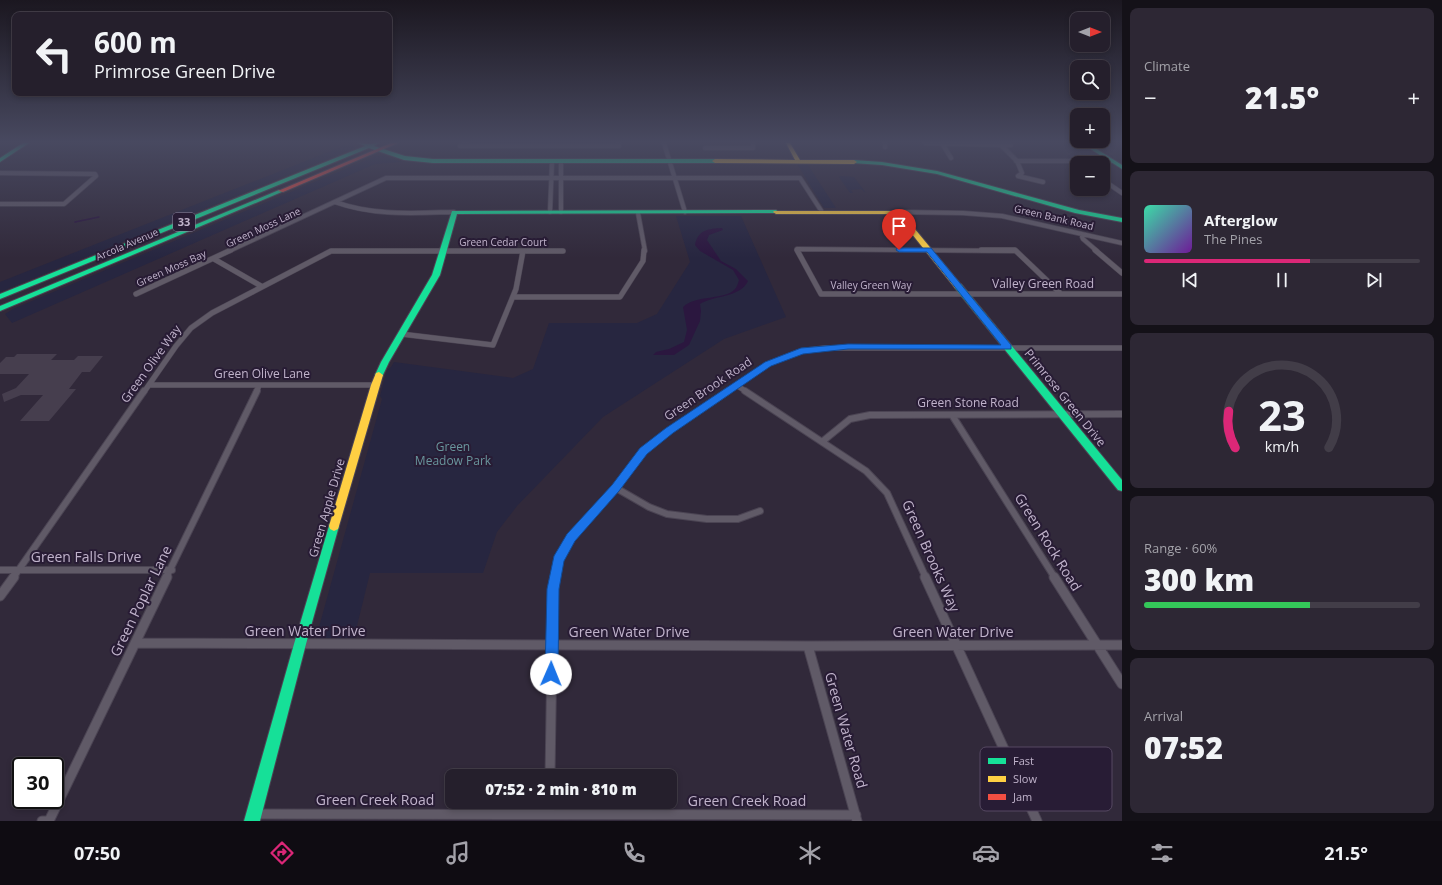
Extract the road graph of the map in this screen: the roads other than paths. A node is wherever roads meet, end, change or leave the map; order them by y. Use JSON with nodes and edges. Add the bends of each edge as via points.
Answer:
{"nodes":[{"id":1,"x":90,"y":181,"type":"edge"},
{"id":2,"x":285,"y":181,"type":"edge"},
{"id":3,"x":291,"y":181,"type":"edge"},
{"id":4,"x":379,"y":181,"type":"edge"},
{"id":5,"x":551,"y":181,"type":"edge"},
{"id":6,"x":561,"y":181,"type":"edge"},
{"id":7,"x":675,"y":181,"type":"edge"},
{"id":8,"x":802,"y":181,"type":"edge"},
{"id":9,"x":974,"y":181,"type":"edge"},
{"id":10,"x":1110,"y":185,"type":"edge"},
{"id":11,"x":1122,"y":193,"type":"edge"},
{"id":12,"x":335,"y":202,"type":"junction"},
{"id":13,"x":1,"y":205,"type":"edge"},
{"id":14,"x":454,"y":212,"type":"junction"},
{"id":15,"x":550,"y":212,"type":"junction"},
{"id":16,"x":561,"y":212,"type":"junction"},
{"id":17,"x":685,"y":212,"type":"junction"},
{"id":18,"x":822,"y":212,"type":"junction"},
{"id":19,"x":898,"y":212,"type":"junction"},
{"id":20,"x":638,"y":213,"type":"junction"},
{"id":21,"x":1122,"y":220,"type":"edge"},
{"id":22,"x":1080,"y":234,"type":"junction"},
{"id":23,"x":1122,"y":243,"type":"edge"},
{"id":24,"x":563,"y":250,"type":"dead end"},
{"id":25,"x":929,"y":250,"type":"junction"},
{"id":26,"x":443,"y":251,"type":"junction"},
{"id":27,"x":523,"y":251,"type":"junction"},
{"id":28,"x":214,"y":259,"type":"junction"},
{"id":29,"x":1122,"y":273,"type":"edge"},
{"id":30,"x":261,"y":286,"type":"junction"},
{"id":31,"x":136,"y":294,"type":"dead end"},
{"id":32,"x":964,"y":294,"type":"junction"},
{"id":33,"x":1060,"y":294,"type":"junction"},
{"id":34,"x":1122,"y":294,"type":"edge"},
{"id":35,"x":0,"y":297,"type":"edge"},
{"id":36,"x":515,"y":297,"type":"junction"},
{"id":37,"x":0,"y":309,"type":"edge"},
{"id":38,"x":401,"y":334,"type":"junction"},
{"id":39,"x":1008,"y":347,"type":"junction"},
{"id":40,"x":1122,"y":348,"type":"edge"},
{"id":41,"x":150,"y":385,"type":"junction"},
{"id":42,"x":375,"y":385,"type":"junction"},
{"id":43,"x":736,"y":385,"type":"junction"},
{"id":44,"x":259,"y":386,"type":"junction"},
{"id":45,"x":1062,"y":414,"type":"junction"},
{"id":46,"x":1122,"y":414,"type":"edge"},
{"id":47,"x":952,"y":415,"type":"junction"},
{"id":48,"x":823,"y":441,"type":"junction"},
{"id":49,"x":1122,"y":487,"type":"edge"},
{"id":50,"x":616,"y":488,"type":"junction"},
{"id":51,"x":760,"y":511,"type":"dead end"},
{"id":52,"x":0,"y":570,"type":"edge"},
{"id":53,"x":18,"y":570,"type":"junction"},
{"id":54,"x":172,"y":570,"type":"junction"},
{"id":55,"x":0,"y":596,"type":"edge"},
{"id":56,"x":135,"y":644,"type":"junction"},
{"id":57,"x":300,"y":644,"type":"junction"},
{"id":58,"x":552,"y":644,"type":"junction"},
{"id":59,"x":1097,"y":644,"type":"junction"},
{"id":60,"x":955,"y":645,"type":"junction"},
{"id":61,"x":1122,"y":645,"type":"edge"},
{"id":62,"x":808,"y":646,"type":"junction"},
{"id":63,"x":1122,"y":684,"type":"edge"},
{"id":64,"x":1003,"y":747,"type":"edge"},
{"id":65,"x":550,"y":769,"type":"edge"},
{"id":66,"x":549,"y":809,"type":"edge"},
{"id":67,"x":1032,"y":811,"type":"edge"},
{"id":68,"x":549,"y":814,"type":"junction"},
{"id":69,"x":253,"y":817,"type":"edge"},
{"id":70,"x":857,"y":818,"type":"edge"},
{"id":71,"x":42,"y":821,"type":"edge"},
{"id":72,"x":1037,"y":821,"type":"edge"}],
"edges":[{"from":1,"to":13,"type":"street","via":[[64,204]]},
{"from":2,"to":35,"type":"street","name":"Arcola Avenue","number":"33"},
{"from":3,"to":37,"type":"street","name":"Arcola Avenue","number":"33"},
{"from":4,"to":12,"type":"street","name":"Green Moss Lane"},
{"from":5,"to":15,"type":"street"},
{"from":6,"to":16,"type":"street"},
{"from":7,"to":17,"type":"street"},
{"from":8,"to":18,"type":"street","name":"Green Moss Lane"},
{"from":9,"to":21,"type":"street","via":[[1073,211]]},
{"from":10,"to":11,"type":"street"},
{"from":12,"to":14,"type":"street","name":"Green Bank Road","via":[[355,210],[371,212]]},
{"from":12,"to":28,"type":"street","name":"Green Moss Lane"},
{"from":14,"to":15,"type":"street","name":"Green Bank Road"},
{"from":14,"to":26,"type":"street","name":"Green Apple Drive"},
{"from":15,"to":16,"type":"street","name":"Green Bank Road"},
{"from":16,"to":20,"type":"street","name":"Green Bank Road"},
{"from":17,"to":18,"type":"street","name":"Green Bank Road"},
{"from":17,"to":20,"type":"street","name":"Green Bank Road"},
{"from":18,"to":19,"type":"street","name":"Green Bank Road"},
{"from":19,"to":22,"type":"street","name":"Green Bank Road","via":[[985,214],[1035,222]]},
{"from":19,"to":25,"type":"street","name":"Primrose Green Drive"},
{"from":20,"to":36,"type":"street","via":[[645,252],[643,260],[620,297]]},
{"from":22,"to":23,"type":"street","name":"Green Bank Road"},
{"from":22,"to":29,"type":"street"},
{"from":24,"to":27,"type":"street","name":"Green Cedar Court"},
{"from":25,"to":32,"type":"street","name":"Primrose Green Drive"},
{"from":25,"to":32,"type":"street","name":"Valley Green Way","via":[[797,250],[821,294]]},
{"from":25,"to":33,"type":"street","name":"Valley Green Way","via":[[1015,250]]},
{"from":26,"to":27,"type":"street","name":"Green Cedar Court"},
{"from":26,"to":30,"type":"street","name":"Green Olive Way","via":[[331,251]]},
{"from":26,"to":38,"type":"street","name":"Green Apple Drive","via":[[436,275]]},
{"from":27,"to":36,"type":"street"},
{"from":28,"to":30,"type":"street"},
{"from":28,"to":31,"type":"street","name":"Green Moss Bay"},
{"from":30,"to":41,"type":"street","name":"Green Olive Way","via":[[212,313],[191,328]]},
{"from":32,"to":33,"type":"street","name":"Valley Green Road"},
{"from":32,"to":39,"type":"street","name":"Primrose Green Drive"},
{"from":33,"to":34,"type":"street","name":"Valley Green Road"},
{"from":36,"to":38,"type":"street","via":[[493,345]]},
{"from":38,"to":42,"type":"street","name":"Green Apple Drive"},
{"from":39,"to":40,"type":"street","name":"Green Brook Road"},
{"from":39,"to":43,"type":"street","name":"Green Brook Road","via":[[848,347],[801,351],[768,364]]},
{"from":39,"to":45,"type":"street","name":"Primrose Green Drive"},
{"from":41,"to":44,"type":"street","name":"Green Olive Lane"},
{"from":41,"to":53,"type":"street","name":"Green Olive Way"},
{"from":42,"to":44,"type":"street","name":"Green Olive Lane"},
{"from":42,"to":57,"type":"street","name":"Green Apple Drive"},
{"from":43,"to":48,"type":"street","name":"Green Brooks Way"},
{"from":43,"to":50,"type":"street","name":"Green Brook Road","via":[[644,451]]},
{"from":44,"to":54,"type":"street","name":"Green Poplar Lane"},
{"from":45,"to":46,"type":"street","name":"Green Stone Road"},
{"from":45,"to":47,"type":"street","name":"Green Stone Road"},
{"from":45,"to":49,"type":"street","name":"Primrose Green Drive"},
{"from":47,"to":48,"type":"street","name":"Green Stone Road","via":[[888,414],[857,417],[850,419]]},
{"from":47,"to":59,"type":"street","name":"Green Rock Road"},
{"from":48,"to":60,"type":"street","name":"Green Brooks Way","via":[[866,471],[887,494]]},
{"from":50,"to":51,"type":"street","via":[[667,514],[707,519],[738,519]]},
{"from":50,"to":58,"type":"street","name":"Green Brook Road","via":[[571,538],[558,560],[553,589]]},
{"from":52,"to":53,"type":"street","name":"Green Falls Drive"},
{"from":53,"to":54,"type":"street","name":"Green Falls Drive"},
{"from":53,"to":55,"type":"street","name":"Green Olive Way"},
{"from":54,"to":56,"type":"street","name":"Green Poplar Lane"},
{"from":56,"to":57,"type":"street","name":"Green Water Drive"},
{"from":56,"to":71,"type":"street","name":"Green Poplar Lane","via":[[49,821]]},
{"from":57,"to":58,"type":"street","name":"Green Water Drive"},
{"from":57,"to":69,"type":"street","name":"Green Apple Drive"},
{"from":58,"to":62,"type":"street","name":"Green Water Drive"},
{"from":58,"to":65,"type":"street","name":"Green Brook Road"},
{"from":59,"to":60,"type":"street","name":"Green Water Drive"},
{"from":59,"to":61,"type":"street","name":"Green Water Drive"},
{"from":59,"to":63,"type":"street","name":"Green Rock Road"},
{"from":60,"to":62,"type":"street","name":"Green Water Drive"},
{"from":60,"to":64,"type":"street","name":"Green Brooks Way"},
{"from":62,"to":70,"type":"street","name":"Green Water Road"},
{"from":66,"to":68,"type":"street"},
{"from":67,"to":72,"type":"street","name":"Green Brooks Way"},
{"from":68,"to":69,"type":"street","name":"Green Creek Road"},
{"from":68,"to":70,"type":"street","name":"Green Creek Road"}]}
